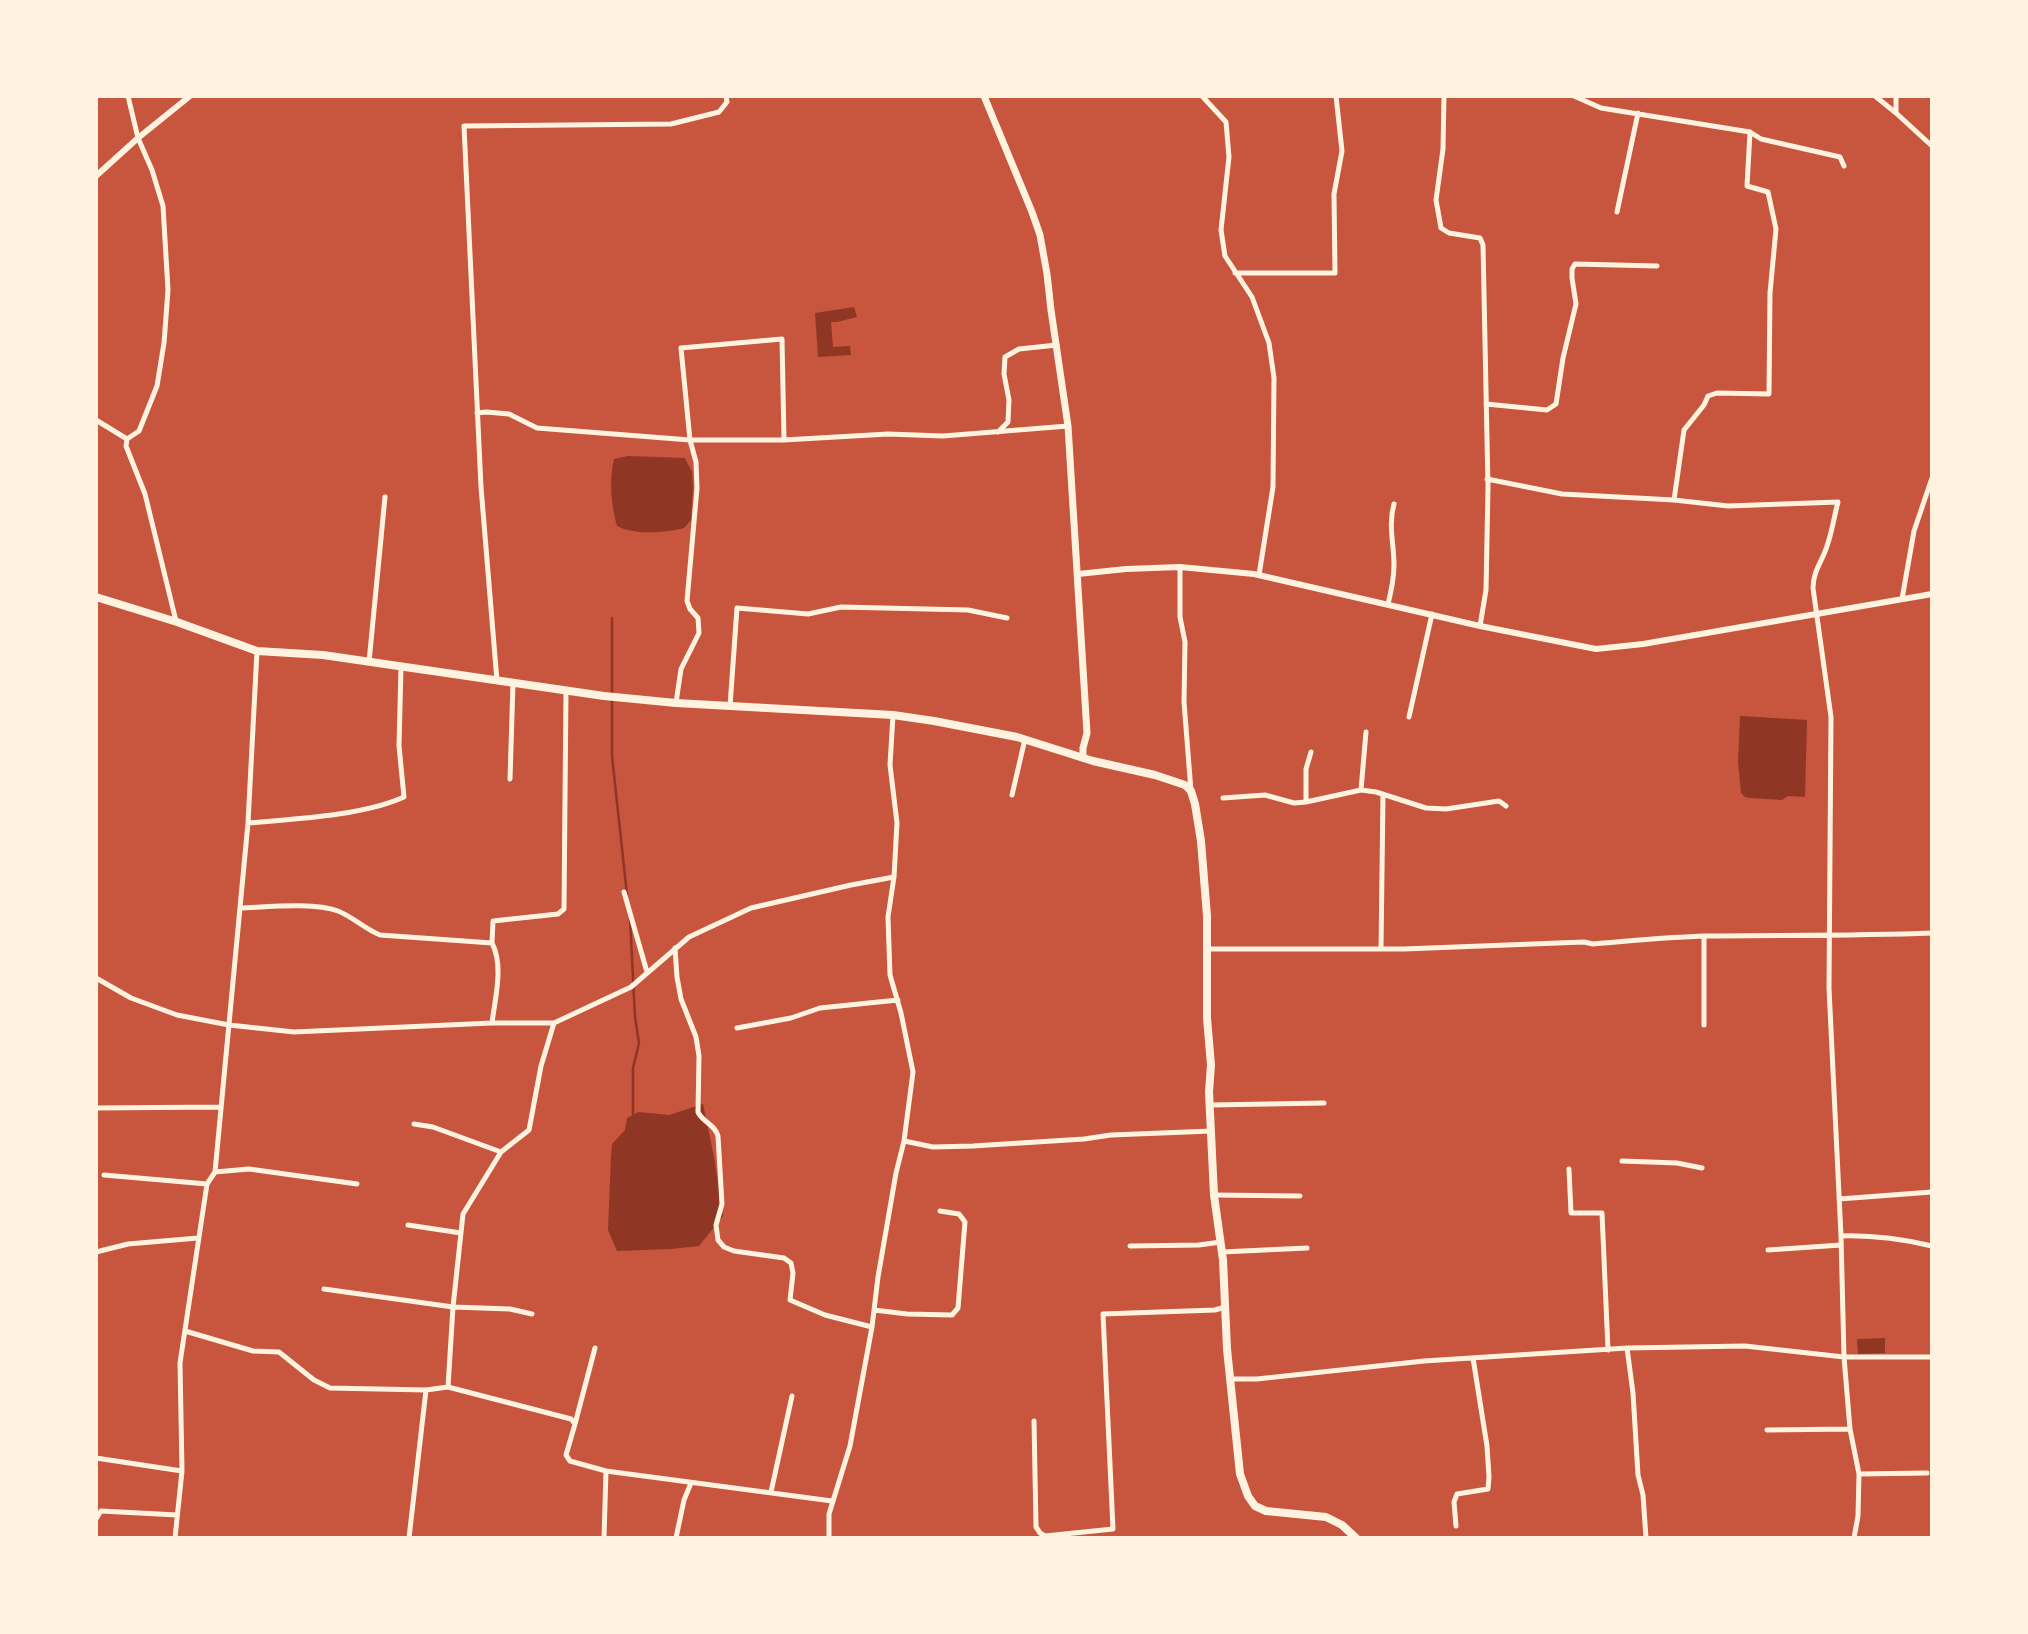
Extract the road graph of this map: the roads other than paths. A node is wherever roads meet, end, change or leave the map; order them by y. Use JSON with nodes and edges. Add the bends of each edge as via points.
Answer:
{"nodes":[{"id":1,"x":128,"y":96,"type":"edge"},
{"id":2,"x":190,"y":96,"type":"edge"},
{"id":3,"x":726,"y":96,"type":"edge"},
{"id":4,"x":984,"y":96,"type":"edge"},
{"id":5,"x":1202,"y":96,"type":"edge"},
{"id":6,"x":1336,"y":96,"type":"edge"},
{"id":7,"x":1444,"y":96,"type":"edge"},
{"id":8,"x":1574,"y":96,"type":"edge"},
{"id":9,"x":1875,"y":96,"type":"edge"},
{"id":10,"x":1896,"y":96,"type":"edge"},
{"id":11,"x":1638,"y":113,"type":"junction"},
{"id":12,"x":1896,"y":113,"type":"junction"},
{"id":13,"x":1750,"y":132,"type":"junction"},
{"id":14,"x":138,"y":138,"type":"junction"},
{"id":15,"x":1932,"y":146,"type":"edge"},
{"id":16,"x":1844,"y":166,"type":"dead end"},
{"id":17,"x":96,"y":175,"type":"edge"},
{"id":18,"x":1617,"y":212,"type":"dead end"},
{"id":19,"x":1657,"y":266,"type":"dead end"},
{"id":20,"x":1235,"y":273,"type":"junction"},
{"id":21,"x":1056,"y":345,"type":"junction"},
{"id":22,"x":1486,"y":404,"type":"junction"},
{"id":23,"x":477,"y":412,"type":"junction"},
{"id":24,"x":96,"y":420,"type":"edge"},
{"id":25,"x":1068,"y":426,"type":"junction"},
{"id":26,"x":998,"y":432,"type":"junction"},
{"id":27,"x":127,"y":439,"type":"junction"},
{"id":28,"x":690,"y":440,"type":"junction"},
{"id":29,"x":784,"y":440,"type":"junction"},
{"id":30,"x":1932,"y":478,"type":"edge"},
{"id":31,"x":1488,"y":479,"type":"junction"},
{"id":32,"x":384,"y":497,"type":"dead end"},
{"id":33,"x":1674,"y":500,"type":"junction"},
{"id":34,"x":1394,"y":504,"type":"dead end"},
{"id":35,"x":1180,"y":567,"type":"junction"},
{"id":36,"x":1078,"y":574,"type":"junction"},
{"id":37,"x":1259,"y":575,"type":"junction"},
{"id":38,"x":1932,"y":594,"type":"edge"},
{"id":39,"x":96,"y":597,"type":"edge"},
{"id":40,"x":1902,"y":599,"type":"junction"},
{"id":41,"x":1388,"y":604,"type":"junction"},
{"id":42,"x":1432,"y":614,"type":"junction"},
{"id":43,"x":1818,"y":614,"type":"junction"},
{"id":44,"x":1007,"y":618,"type":"dead end"},
{"id":45,"x":177,"y":622,"type":"junction"},
{"id":46,"x":1480,"y":626,"type":"junction"},
{"id":47,"x":257,"y":651,"type":"junction"},
{"id":48,"x":369,"y":662,"type":"junction"},
{"id":49,"x":401,"y":667,"type":"junction"},
{"id":50,"x":497,"y":681,"type":"junction"},
{"id":51,"x":513,"y":683,"type":"junction"},
{"id":52,"x":566,"y":691,"type":"junction"},
{"id":53,"x":676,"y":703,"type":"junction"},
{"id":54,"x":730,"y":706,"type":"junction"},
{"id":55,"x":892,"y":715,"type":"junction"},
{"id":56,"x":1409,"y":717,"type":"dead end"},
{"id":57,"x":1366,"y":732,"type":"dead end"},
{"id":58,"x":1025,"y":739,"type":"junction"},
{"id":59,"x":1311,"y":752,"type":"dead end"},
{"id":60,"x":1083,"y":758,"type":"junction"},
{"id":61,"x":510,"y":779,"type":"dead end"},
{"id":62,"x":1361,"y":790,"type":"junction"},
{"id":63,"x":1191,"y":791,"type":"junction"},
{"id":64,"x":1383,"y":794,"type":"junction"},
{"id":65,"x":1012,"y":795,"type":"dead end"},
{"id":66,"x":1223,"y":798,"type":"dead end"},
{"id":67,"x":1306,"y":802,"type":"junction"},
{"id":68,"x":1506,"y":806,"type":"dead end"},
{"id":69,"x":248,"y":823,"type":"junction"},
{"id":70,"x":894,"y":877,"type":"junction"},
{"id":71,"x":624,"y":892,"type":"dead end"},
{"id":72,"x":240,"y":908,"type":"junction"},
{"id":73,"x":1932,"y":933,"type":"edge"},
{"id":74,"x":1704,"y":936,"type":"junction"},
{"id":75,"x":1828,"y":937,"type":"junction"},
{"id":76,"x":492,"y":943,"type":"junction"},
{"id":77,"x":675,"y":948,"type":"junction"},
{"id":78,"x":1206,"y":949,"type":"junction"},
{"id":79,"x":1381,"y":949,"type":"junction"},
{"id":80,"x":647,"y":972,"type":"junction"},
{"id":81,"x":96,"y":978,"type":"edge"},
{"id":82,"x":898,"y":1000,"type":"junction"},
{"id":83,"x":492,"y":1023,"type":"junction"},
{"id":84,"x":554,"y":1023,"type":"junction"},
{"id":85,"x":229,"y":1025,"type":"junction"},
{"id":86,"x":1704,"y":1025,"type":"dead end"},
{"id":87,"x":737,"y":1028,"type":"dead end"},
{"id":88,"x":1324,"y":1103,"type":"dead end"},
{"id":89,"x":1211,"y":1105,"type":"junction"},
{"id":90,"x":219,"y":1107,"type":"junction"},
{"id":91,"x":96,"y":1108,"type":"edge"},
{"id":92,"x":414,"y":1124,"type":"dead end"},
{"id":93,"x":1212,"y":1131,"type":"junction"},
{"id":94,"x":904,"y":1141,"type":"junction"},
{"id":95,"x":501,"y":1152,"type":"junction"},
{"id":96,"x":1622,"y":1161,"type":"dead end"},
{"id":97,"x":1702,"y":1168,"type":"dead end"},
{"id":98,"x":1569,"y":1169,"type":"dead end"},
{"id":99,"x":215,"y":1172,"type":"junction"},
{"id":100,"x":104,"y":1175,"type":"dead end"},
{"id":101,"x":207,"y":1184,"type":"junction"},
{"id":102,"x":358,"y":1184,"type":"dead end"},
{"id":103,"x":1932,"y":1192,"type":"edge"},
{"id":104,"x":1214,"y":1195,"type":"junction"},
{"id":105,"x":1300,"y":1196,"type":"dead end"},
{"id":106,"x":1839,"y":1199,"type":"junction"},
{"id":107,"x":940,"y":1211,"type":"dead end"},
{"id":108,"x":408,"y":1225,"type":"dead end"},
{"id":109,"x":461,"y":1233,"type":"junction"},
{"id":110,"x":1841,"y":1236,"type":"junction"},
{"id":111,"x":198,"y":1238,"type":"junction"},
{"id":112,"x":1130,"y":1245,"type":"dead end"},
{"id":113,"x":1841,"y":1245,"type":"junction"},
{"id":114,"x":1932,"y":1246,"type":"edge"},
{"id":115,"x":1221,"y":1247,"type":"junction"},
{"id":116,"x":1307,"y":1248,"type":"dead end"},
{"id":117,"x":1768,"y":1250,"type":"dead end"},
{"id":118,"x":96,"y":1252,"type":"edge"},
{"id":119,"x":324,"y":1289,"type":"dead end"},
{"id":120,"x":453,"y":1307,"type":"junction"},
{"id":121,"x":1225,"y":1307,"type":"junction"},
{"id":122,"x":874,"y":1310,"type":"junction"},
{"id":123,"x":532,"y":1314,"type":"dead end"},
{"id":124,"x":872,"y":1327,"type":"junction"},
{"id":125,"x":185,"y":1331,"type":"junction"},
{"id":126,"x":1627,"y":1348,"type":"junction"},
{"id":127,"x":595,"y":1349,"type":"dead end"},
{"id":128,"x":1608,"y":1350,"type":"junction"},
{"id":129,"x":1844,"y":1357,"type":"junction"},
{"id":130,"x":1932,"y":1357,"type":"edge"},
{"id":131,"x":1473,"y":1358,"type":"junction"},
{"id":132,"x":1230,"y":1379,"type":"junction"},
{"id":133,"x":448,"y":1387,"type":"junction"},
{"id":134,"x":426,"y":1390,"type":"junction"},
{"id":135,"x":792,"y":1396,"type":"dead end"},
{"id":136,"x":1034,"y":1421,"type":"dead end"},
{"id":137,"x":575,"y":1424,"type":"junction"},
{"id":138,"x":1850,"y":1429,"type":"junction"},
{"id":139,"x":1767,"y":1430,"type":"dead end"},
{"id":140,"x":96,"y":1458,"type":"edge"},
{"id":141,"x":182,"y":1471,"type":"junction"},
{"id":142,"x":606,"y":1471,"type":"junction"},
{"id":143,"x":1927,"y":1473,"type":"dead end"},
{"id":144,"x":1859,"y":1474,"type":"junction"},
{"id":145,"x":691,"y":1483,"type":"junction"},
{"id":146,"x":771,"y":1492,"type":"junction"},
{"id":147,"x":832,"y":1501,"type":"junction"},
{"id":148,"x":177,"y":1515,"type":"junction"},
{"id":149,"x":96,"y":1519,"type":"edge"},
{"id":150,"x":1456,"y":1526,"type":"dead end"},
{"id":151,"x":175,"y":1538,"type":"edge"},
{"id":152,"x":409,"y":1538,"type":"edge"},
{"id":153,"x":604,"y":1538,"type":"edge"},
{"id":154,"x":676,"y":1538,"type":"edge"},
{"id":155,"x":829,"y":1538,"type":"edge"},
{"id":156,"x":1356,"y":1538,"type":"edge"},
{"id":157,"x":1646,"y":1538,"type":"edge"},
{"id":158,"x":1854,"y":1538,"type":"edge"}],
"edges":[{"from":1,"to":14,"type":"street"},
{"from":2,"to":14,"type":"street"},
{"from":3,"to":23,"type":"street","via":[[719,112],[671,124],[464,126]]},
{"from":4,"to":21,"type":"main road","via":[[1040,235]]},
{"from":5,"to":20,"type":"street","via":[[1226,122],[1229,157],[1221,230],[1225,256]]},
{"from":6,"to":20,"type":"street","via":[[1342,151],[1334,194],[1335,273]]},
{"from":7,"to":22,"type":"street","via":[[1436,200],[1441,228],[1479,238],[1483,245]]},
{"from":8,"to":11,"type":"street","via":[[1601,108]]},
{"from":9,"to":12,"type":"street"},
{"from":10,"to":12,"type":"street"},
{"from":11,"to":13,"type":"street"},
{"from":11,"to":18,"type":"street"},
{"from":12,"to":15,"type":"street"},
{"from":13,"to":16,"type":"street","via":[[1761,139],[1840,157]]},
{"from":13,"to":33,"type":"street","via":[[1747,186],[1768,192],[1776,229],[1769,394],[1708,396],[1684,430]]},
{"from":14,"to":17,"type":"street"},
{"from":14,"to":27,"type":"street","via":[[163,206],[168,290],[157,386],[139,431]]},
{"from":19,"to":22,"type":"street","via":[[1575,264],[1576,304],[1556,404],[1547,410]]},
{"from":20,"to":37,"type":"street","via":[[1252,297],[1269,343],[1274,378],[1273,487]]},
{"from":21,"to":25,"type":"main road"},
{"from":21,"to":26,"type":"street","via":[[1019,349],[1005,357],[1008,422]]},
{"from":22,"to":31,"type":"street"},
{"from":23,"to":28,"type":"street","via":[[509,414],[537,428]]},
{"from":23,"to":50,"type":"street"},
{"from":24,"to":27,"type":"street"},
{"from":25,"to":26,"type":"street"},
{"from":25,"to":36,"type":"main road"},
{"from":26,"to":29,"type":"street"},
{"from":27,"to":45,"type":"street"},
{"from":28,"to":29,"type":"street"},
{"from":28,"to":29,"type":"street","via":[[681,348],[782,339]]},
{"from":28,"to":53,"type":"street","via":[[697,488],[687,601],[698,618],[699,633],[681,669]]},
{"from":30,"to":40,"type":"street","via":[[1914,531]]},
{"from":31,"to":33,"type":"street","via":[[1562,494]]},
{"from":31,"to":46,"type":"street","via":[[1486,590]]},
{"from":32,"to":48,"type":"street"},
{"from":33,"to":43,"type":"street","via":[[1728,506],[1838,502],[1823,559],[1813,575]]},
{"from":34,"to":41,"type":"street","via":[[1394,565]]},
{"from":35,"to":36,"type":"street"},
{"from":35,"to":37,"type":"street"},
{"from":35,"to":63,"type":"street"},
{"from":36,"to":60,"type":"main road","via":[[1087,733]]},
{"from":37,"to":41,"type":"street"},
{"from":38,"to":40,"type":"street"},
{"from":39,"to":45,"type":"main road"},
{"from":40,"to":43,"type":"street"},
{"from":41,"to":42,"type":"street"},
{"from":42,"to":46,"type":"street"},
{"from":42,"to":56,"type":"street"},
{"from":43,"to":46,"type":"street","via":[[1596,649]]},
{"from":43,"to":75,"type":"street","via":[[1831,717]]},
{"from":44,"to":54,"type":"street","via":[[968,610],[841,607],[808,614],[737,608]]},
{"from":45,"to":47,"type":"main road"},
{"from":47,"to":48,"type":"main road"},
{"from":47,"to":69,"type":"street"},
{"from":48,"to":49,"type":"main road"},
{"from":49,"to":50,"type":"main road"},
{"from":49,"to":69,"type":"street","via":[[399,746],[404,797],[359,810]]},
{"from":50,"to":51,"type":"main road"},
{"from":51,"to":52,"type":"main road"},
{"from":51,"to":61,"type":"street"},
{"from":52,"to":53,"type":"main road"},
{"from":52,"to":76,"type":"street","via":[[564,909],[558,914],[492,921]]},
{"from":53,"to":54,"type":"main road"},
{"from":54,"to":55,"type":"main road"},
{"from":55,"to":58,"type":"main road"},
{"from":55,"to":70,"type":"street","via":[[890,765],[897,823]]},
{"from":57,"to":62,"type":"street"},
{"from":58,"to":60,"type":"main road"},
{"from":58,"to":65,"type":"street"},
{"from":59,"to":67,"type":"street"},
{"from":60,"to":63,"type":"main road","via":[[1155,775]]},
{"from":62,"to":64,"type":"street"},
{"from":62,"to":67,"type":"street"},
{"from":63,"to":78,"type":"main road","via":[[1201,841]]},
{"from":64,"to":68,"type":"street","via":[[1426,808],[1499,801]]},
{"from":64,"to":79,"type":"street"},
{"from":66,"to":67,"type":"street","via":[[1265,794]]},
{"from":69,"to":72,"type":"street"},
{"from":70,"to":77,"type":"street","via":[[751,908]]},
{"from":70,"to":82,"type":"street","via":[[888,918],[890,975]]},
{"from":71,"to":80,"type":"street"},
{"from":72,"to":76,"type":"street","via":[[334,909],[380,935]]},
{"from":72,"to":85,"type":"street"},
{"from":73,"to":75,"type":"street"},
{"from":74,"to":75,"type":"street"},
{"from":74,"to":79,"type":"street","via":[[1593,944]]},
{"from":74,"to":86,"type":"street"},
{"from":75,"to":106,"type":"street"},
{"from":76,"to":83,"type":"street","via":[[497,954],[497,983]]},
{"from":77,"to":80,"type":"street"},
{"from":77,"to":124,"type":"street","via":[[681,999],[698,1046],[698,1112],[718,1136],[722,1204],[716,1225],[718,1240],[734,1251],[791,1263],[790,1300]]},
{"from":78,"to":79,"type":"street"},
{"from":78,"to":89,"type":"main road"},
{"from":80,"to":84,"type":"street","via":[[631,987]]},
{"from":81,"to":85,"type":"street","via":[[131,998],[177,1015]]},
{"from":82,"to":87,"type":"street","via":[[820,1008]]},
{"from":82,"to":94,"type":"street","via":[[913,1072]]},
{"from":83,"to":84,"type":"street"},
{"from":83,"to":85,"type":"street","via":[[294,1032]]},
{"from":84,"to":95,"type":"street","via":[[529,1130]]},
{"from":85,"to":90,"type":"street"},
{"from":88,"to":89,"type":"street"},
{"from":89,"to":93,"type":"main road"},
{"from":90,"to":91,"type":"street"},
{"from":90,"to":99,"type":"street"},
{"from":92,"to":95,"type":"street"},
{"from":93,"to":94,"type":"street","via":[[973,1146],[933,1147]]},
{"from":93,"to":104,"type":"main road"},
{"from":94,"to":122,"type":"street"},
{"from":95,"to":109,"type":"street","via":[[463,1214]]},
{"from":96,"to":97,"type":"street"},
{"from":98,"to":128,"type":"street","via":[[1571,1213],[1602,1213]]},
{"from":99,"to":101,"type":"street"},
{"from":99,"to":102,"type":"street","via":[[249,1170]]},
{"from":100,"to":101,"type":"street"},
{"from":101,"to":111,"type":"street"},
{"from":103,"to":106,"type":"street"},
{"from":104,"to":105,"type":"street"},
{"from":104,"to":115,"type":"main road"},
{"from":106,"to":110,"type":"street"},
{"from":107,"to":122,"type":"street","via":[[959,1214],[965,1222],[958,1308],[952,1315]]},
{"from":108,"to":109,"type":"street"},
{"from":109,"to":120,"type":"street"},
{"from":110,"to":113,"type":"street"},
{"from":110,"to":114,"type":"street","via":[[1884,1237]]},
{"from":111,"to":118,"type":"street","via":[[128,1244]]},
{"from":111,"to":125,"type":"street"},
{"from":112,"to":115,"type":"street"},
{"from":113,"to":117,"type":"street"},
{"from":113,"to":129,"type":"street"},
{"from":115,"to":116,"type":"street"},
{"from":115,"to":121,"type":"main road"},
{"from":119,"to":120,"type":"street"},
{"from":120,"to":123,"type":"street"},
{"from":120,"to":133,"type":"street"},
{"from":121,"to":132,"type":"main road"},
{"from":121,"to":136,"type":"street","via":[[1103,1314],[1113,1529],[1071,1535],[1040,1533],[1036,1527]]},
{"from":122,"to":124,"type":"street"},
{"from":124,"to":147,"type":"street","via":[[850,1446]]},
{"from":125,"to":134,"type":"street","via":[[253,1352],[279,1352],[330,1388]]},
{"from":125,"to":141,"type":"street","via":[[180,1363]]},
{"from":126,"to":128,"type":"street"},
{"from":126,"to":129,"type":"street","via":[[1745,1346]]},
{"from":126,"to":157,"type":"street"},
{"from":127,"to":137,"type":"street"},
{"from":128,"to":131,"type":"street"},
{"from":129,"to":130,"type":"street"},
{"from":129,"to":138,"type":"street"},
{"from":131,"to":132,"type":"street"},
{"from":131,"to":150,"type":"street","via":[[1487,1446],[1488,1489],[1457,1494]]},
{"from":132,"to":156,"type":"main road","via":[[1240,1474],[1255,1506],[1326,1517]]},
{"from":133,"to":134,"type":"street"},
{"from":133,"to":137,"type":"street","via":[[571,1419]]},
{"from":134,"to":152,"type":"street"},
{"from":135,"to":146,"type":"street"},
{"from":137,"to":142,"type":"street","via":[[566,1455],[570,1461]]},
{"from":138,"to":139,"type":"street"},
{"from":138,"to":144,"type":"street"},
{"from":140,"to":141,"type":"street"},
{"from":141,"to":148,"type":"street"},
{"from":142,"to":145,"type":"street"},
{"from":142,"to":153,"type":"street"},
{"from":143,"to":144,"type":"street"},
{"from":144,"to":158,"type":"street"},
{"from":145,"to":146,"type":"street"},
{"from":145,"to":154,"type":"street"},
{"from":146,"to":147,"type":"street"},
{"from":147,"to":155,"type":"street"},
{"from":148,"to":149,"type":"street","via":[[101,1511]]},
{"from":148,"to":151,"type":"street"}]}
